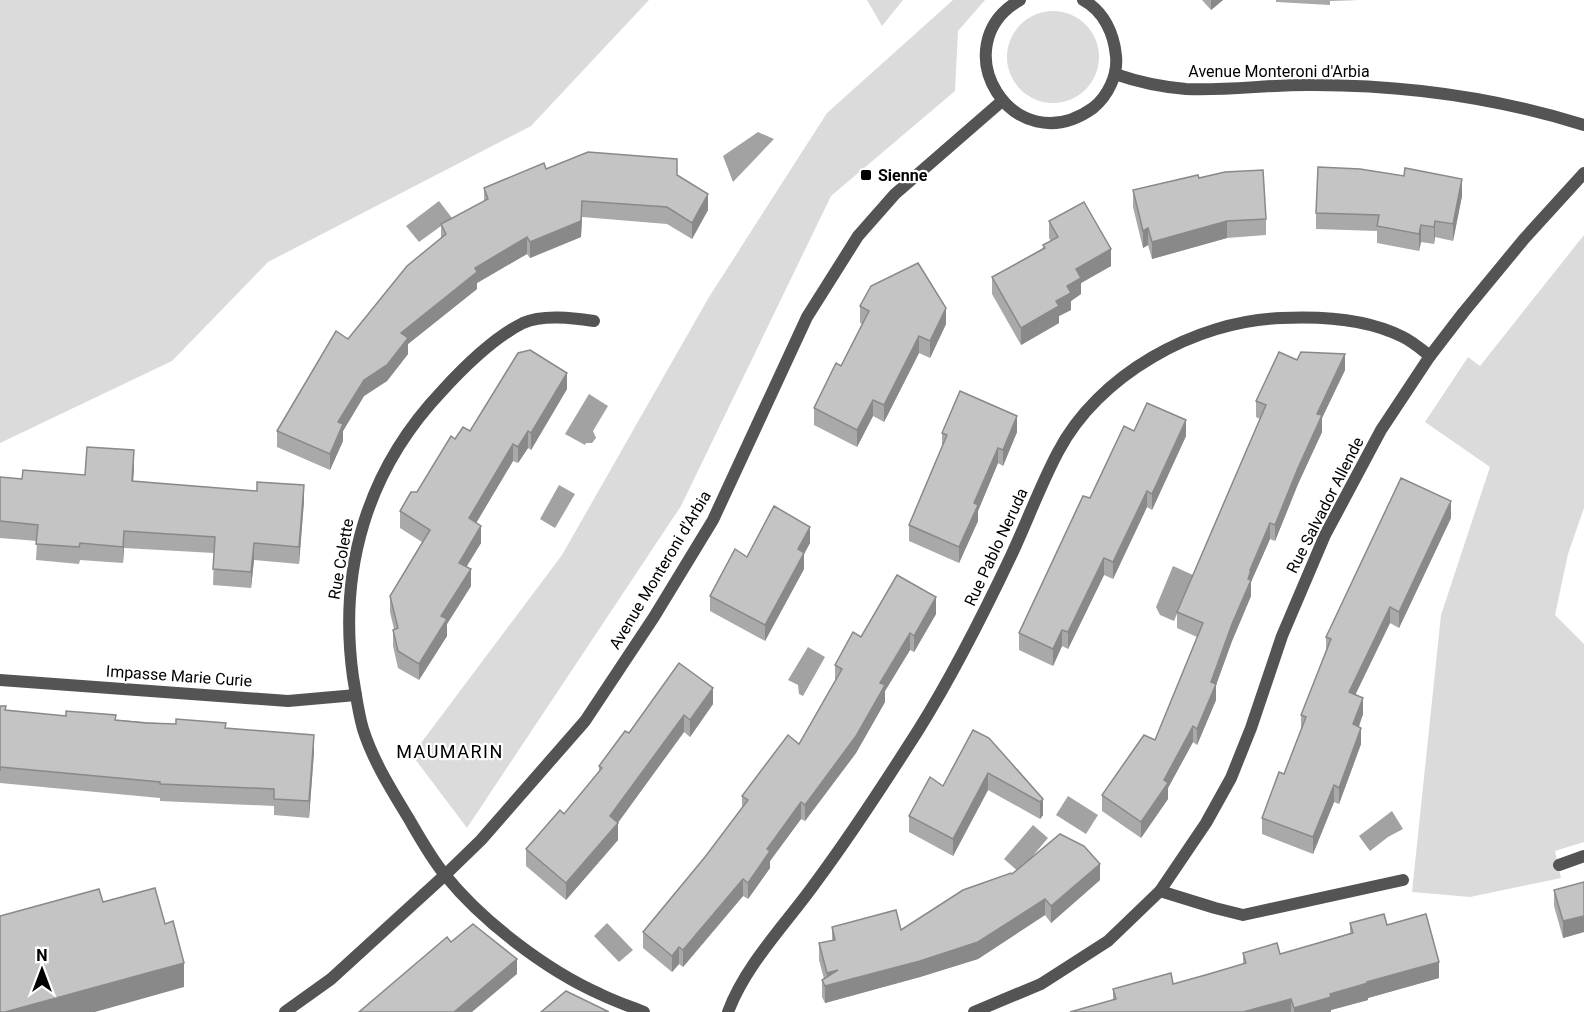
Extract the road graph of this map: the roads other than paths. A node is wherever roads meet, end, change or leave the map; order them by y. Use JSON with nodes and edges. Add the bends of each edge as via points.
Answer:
{"nodes":[{"id":1,"x":1020,"y":0,"type":"edge"},
{"id":2,"x":1083,"y":0,"type":"edge"},
{"id":3,"x":1115,"y":74,"type":"junction"},
{"id":4,"x":1002,"y":101,"type":"junction"},
{"id":5,"x":1584,"y":125,"type":"edge"},
{"id":6,"x":1584,"y":173,"type":"edge"},
{"id":7,"x":594,"y":321,"type":"dead end"},
{"id":8,"x":1430,"y":356,"type":"junction"},
{"id":9,"x":0,"y":680,"type":"edge"},
{"id":10,"x":356,"y":695,"type":"junction"},
{"id":11,"x":1584,"y":856,"type":"edge"},
{"id":12,"x":1559,"y":865,"type":"dead end"},
{"id":13,"x":445,"y":875,"type":"junction"},
{"id":14,"x":1403,"y":880,"type":"dead end"},
{"id":15,"x":1161,"y":891,"type":"junction"},
{"id":16,"x":285,"y":1012,"type":"edge"},
{"id":17,"x":644,"y":1012,"type":"edge"},
{"id":18,"x":728,"y":1012,"type":"edge"},
{"id":19,"x":974,"y":1012,"type":"edge"}],
"edges":[{"from":1,"to":4,"type":"street","via":[[1000,16],[989,36],[985,59],[990,81]]},
{"from":2,"to":3,"type":"street","via":[[1105,20],[1115,40]]},
{"from":3,"to":4,"type":"street","via":[[1098,104],[1080,117],[1064,122],[1041,123],[1019,115]]},
{"from":3,"to":5,"type":"street","name":"Avenue Monteroni d'Arbia","via":[[1143,83],[1187,89],[1382,87],[1515,107]]},
{"from":4,"to":13,"type":"street","name":"Avenue Monteroni d'Arbia","via":[[895,194],[858,236],[807,317],[713,520],[654,617],[585,722]]},
{"from":6,"to":8,"type":"street","name":"Rue Salvador Allende","via":[[1524,238]]},
{"from":7,"to":10,"type":"street","name":"Rue Colette","via":[[558,317],[524,322],[487,348],[450,382],[399,444],[378,482],[362,524],[354,565],[349,620]]},
{"from":8,"to":15,"type":"street","name":"Rue Salvador Allende","via":[[1381,430],[1325,535],[1281,636],[1231,778]]},
{"from":8,"to":18,"type":"street","name":"Rue Pablo Neruda","via":[[1405,338],[1378,326],[1305,317],[1268,318],[1192,337],[1156,354],[1094,403],[1058,451],[974,633],[922,723],[867,810],[744,979]]},
{"from":9,"to":10,"type":"street","name":"Impasse Marie Curie","via":[[288,701]]},
{"from":10,"to":13,"type":"street","name":"Rue Colette","via":[[364,730],[386,780]]},
{"from":11,"to":12,"type":"street"},
{"from":13,"to":16,"type":"street","name":"Avenue Monteroni d'Arbia","via":[[331,979]]},
{"from":13,"to":17,"type":"street","via":[[480,913],[541,962],[598,994]]},
{"from":14,"to":15,"type":"street","via":[[1243,915]]},
{"from":15,"to":19,"type":"street","name":"Rue Salvador Allende","via":[[1108,941],[1041,984]]}]}
